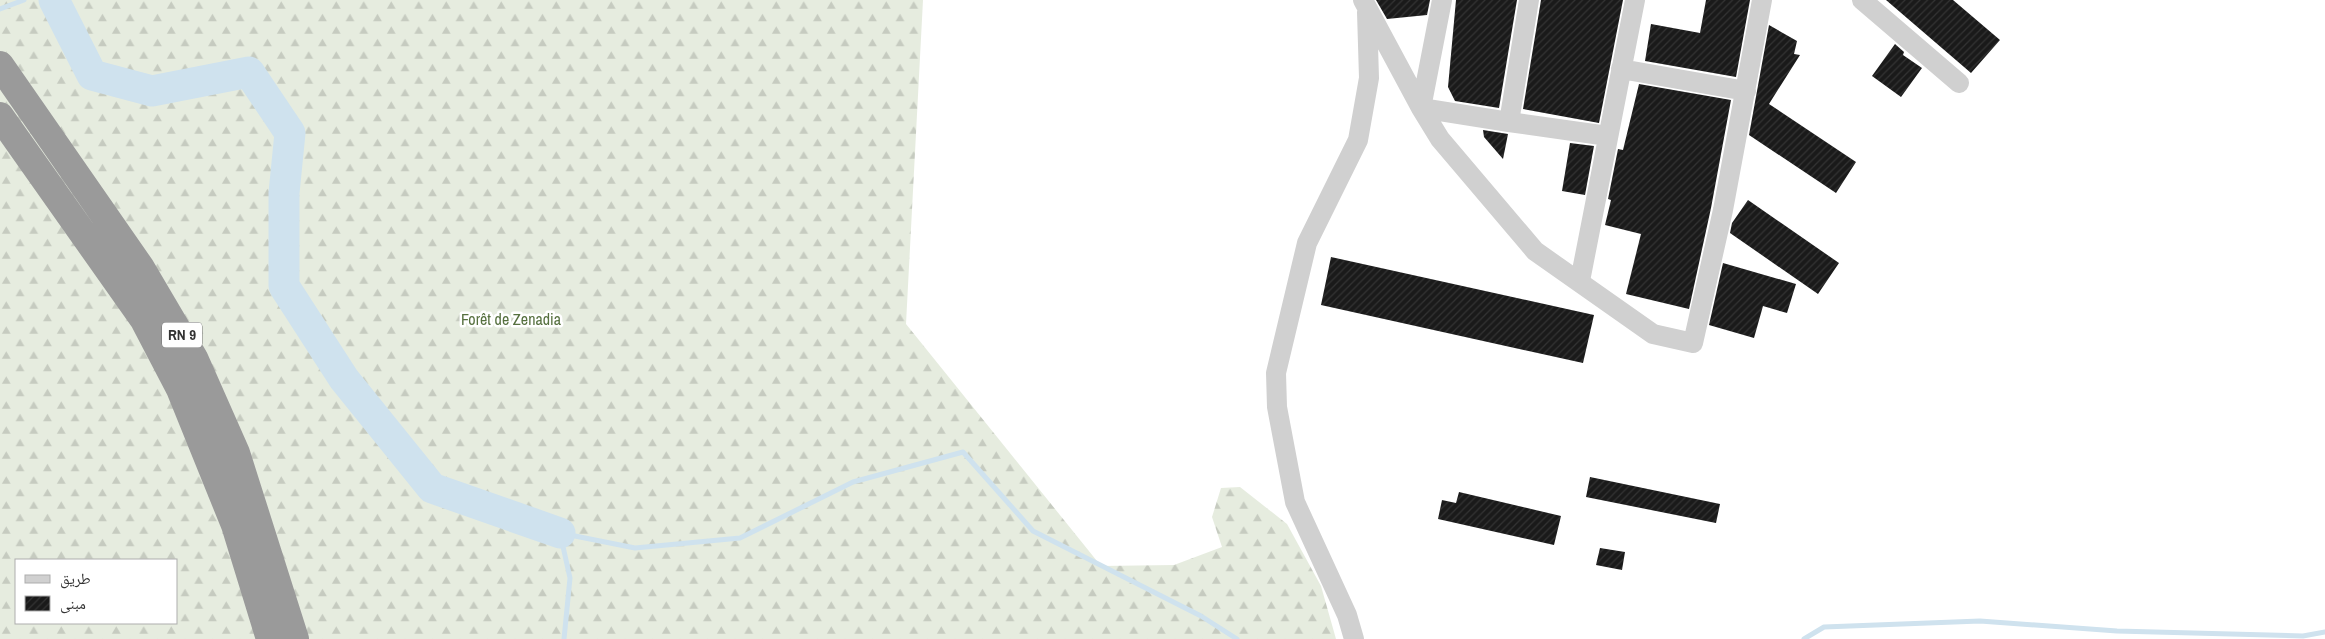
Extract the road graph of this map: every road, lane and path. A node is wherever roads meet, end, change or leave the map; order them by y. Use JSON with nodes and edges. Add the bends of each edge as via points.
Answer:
{"nodes":[{"id":1,"x":1442,"y":0,"type":"edge"},
{"id":2,"x":1530,"y":0,"type":"edge"},
{"id":3,"x":1635,"y":0,"type":"edge"},
{"id":4,"x":1762,"y":0,"type":"edge"},
{"id":5,"x":1862,"y":0,"type":"edge"},
{"id":6,"x":1365,"y":4,"type":"edge"},
{"id":7,"x":0,"y":65,"type":"edge"},
{"id":8,"x":1621,"y":69,"type":"junction"},
{"id":9,"x":1959,"y":83,"type":"dead end"},
{"id":10,"x":1746,"y":91,"type":"junction"},
{"id":11,"x":1422,"y":108,"type":"junction"},
{"id":12,"x":0,"y":116,"type":"edge"},
{"id":13,"x":1509,"y":122,"type":"junction"},
{"id":14,"x":1608,"y":136,"type":"junction"},
{"id":15,"x":1580,"y":281,"type":"junction"},
{"id":16,"x":270,"y":639,"type":"edge"},
{"id":17,"x":296,"y":639,"type":"edge"},
{"id":18,"x":1354,"y":639,"type":"edge"}],
"edges":[{"from":1,"to":11,"type":"street"},
{"from":2,"to":13,"type":"street"},
{"from":3,"to":8,"type":"street"},
{"from":4,"to":10,"type":"street"},
{"from":5,"to":9,"type":"street"},
{"from":6,"to":11,"type":"street"},
{"from":6,"to":18,"type":"street","via":[[1369,78],[1358,140],[1307,243],[1276,373],[1277,407],[1295,502],[1347,615]]},
{"from":7,"to":17,"type":"highway","number":"RN 9","via":[[141,268],[194,358],[236,454]]},
{"from":8,"to":10,"type":"street"},
{"from":8,"to":14,"type":"street"},
{"from":10,"to":15,"type":"street","via":[[1693,343],[1653,334]]},
{"from":11,"to":13,"type":"street"},
{"from":11,"to":15,"type":"street","via":[[1440,139],[1535,251]]},
{"from":12,"to":16,"type":"highway","number":"RN 9","via":[[144,320],[180,389],[235,525]]},
{"from":13,"to":14,"type":"street"},
{"from":14,"to":15,"type":"street"}]}
